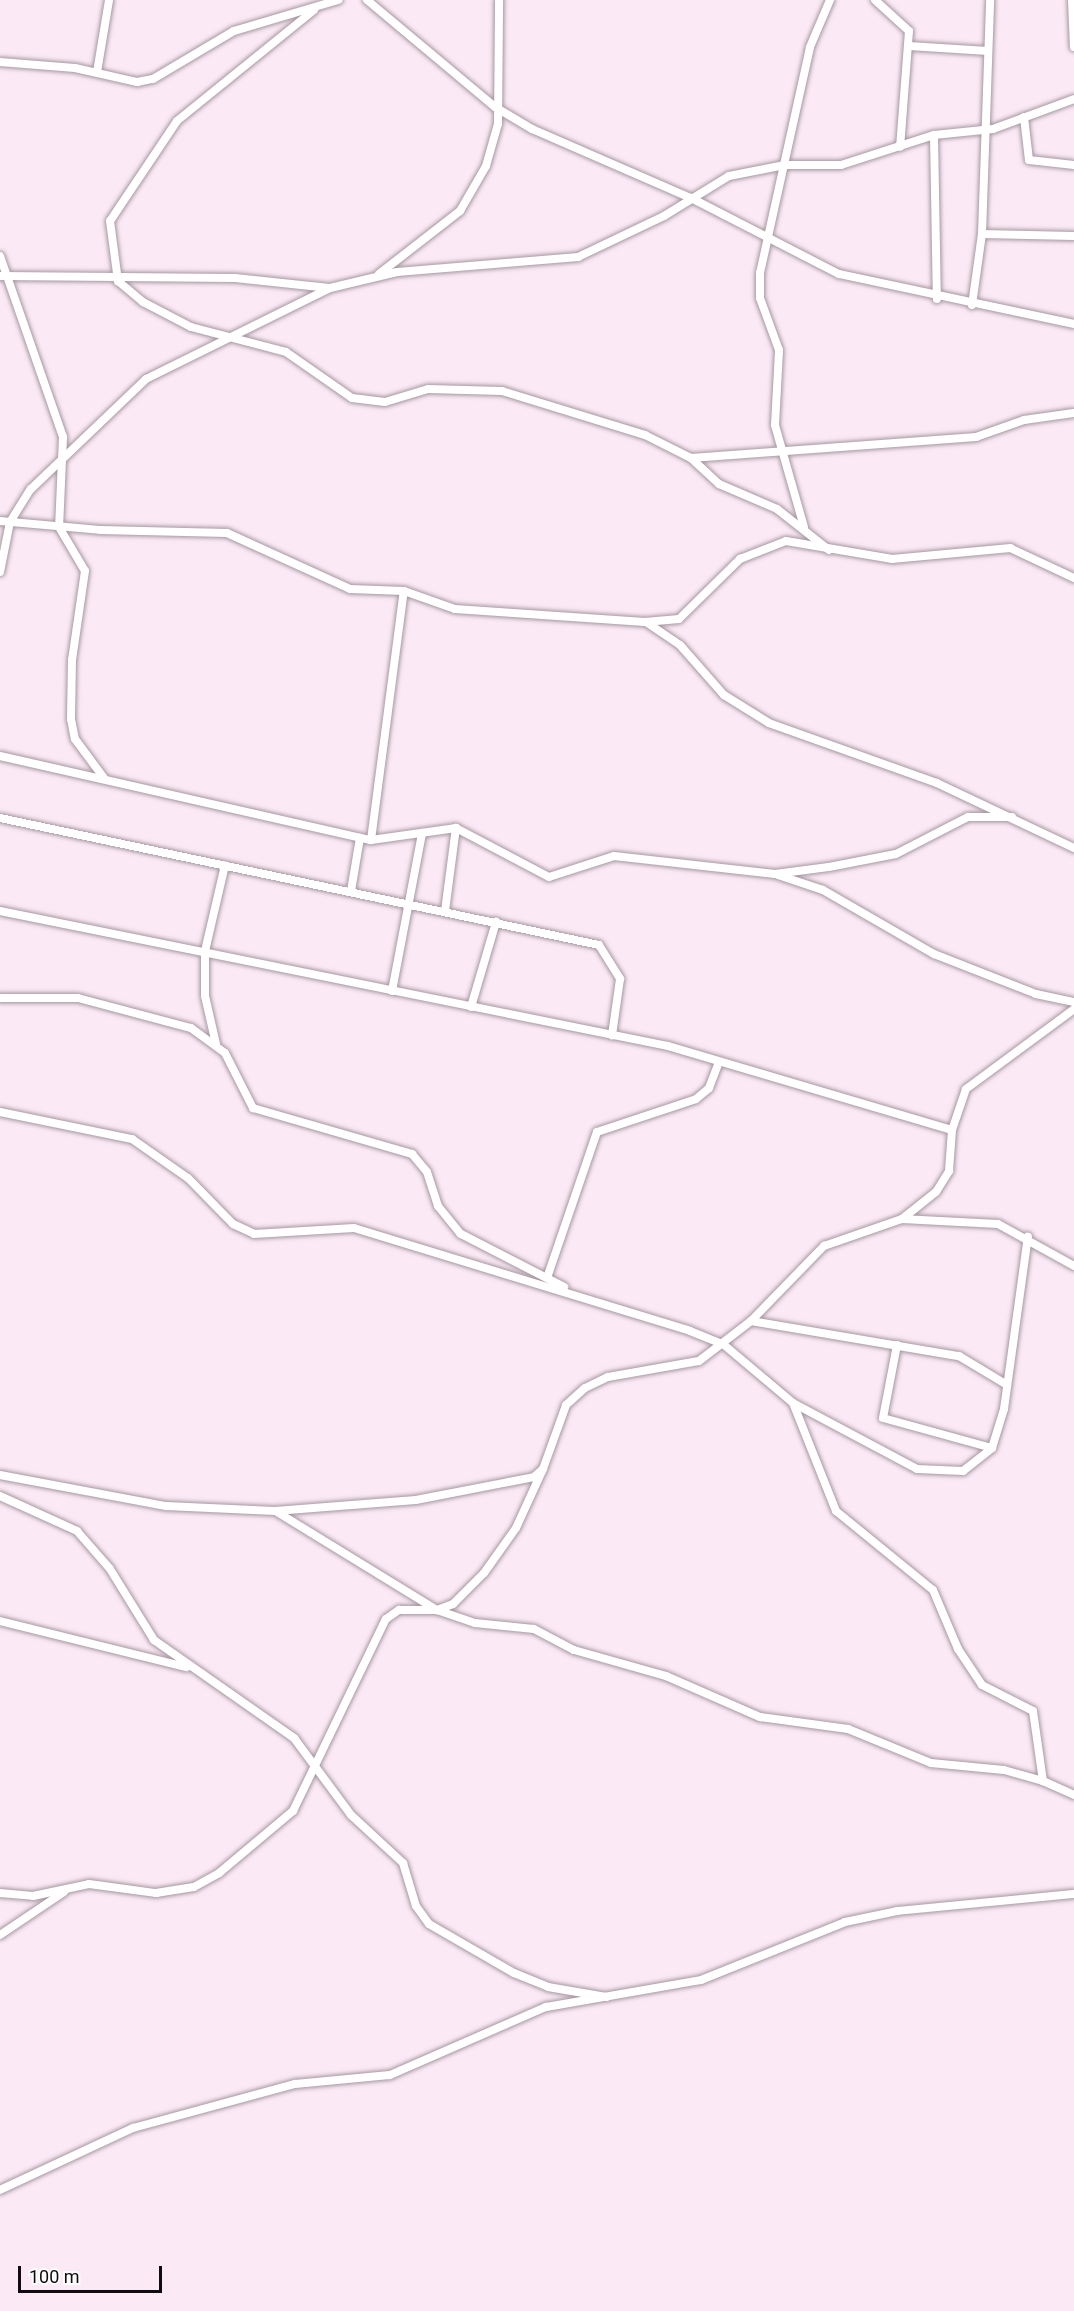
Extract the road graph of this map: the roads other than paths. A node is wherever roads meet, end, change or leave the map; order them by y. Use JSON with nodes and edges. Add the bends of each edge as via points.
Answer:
{"nodes":[{"id":1,"x":109,"y":0,"type":"edge"},
{"id":2,"x":338,"y":0,"type":"edge"},
{"id":3,"x":367,"y":0,"type":"edge"},
{"id":4,"x":499,"y":0,"type":"edge"},
{"id":5,"x":830,"y":0,"type":"edge"},
{"id":6,"x":875,"y":0,"type":"edge"},
{"id":7,"x":990,"y":0,"type":"edge"},
{"id":8,"x":1072,"y":0,"type":"edge"},
{"id":9,"x":314,"y":10,"type":"junction"},
{"id":10,"x":909,"y":46,"type":"junction"},
{"id":11,"x":1074,"y":47,"type":"edge"},
{"id":12,"x":988,"y":51,"type":"junction"},
{"id":13,"x":0,"y":62,"type":"edge"},
{"id":14,"x":97,"y":72,"type":"junction"},
{"id":15,"x":1074,"y":99,"type":"edge"},
{"id":16,"x":495,"y":107,"type":"junction"},
{"id":17,"x":1024,"y":117,"type":"junction"},
{"id":18,"x":985,"y":131,"type":"junction"},
{"id":19,"x":934,"y":135,"type":"junction"},
{"id":20,"x":900,"y":147,"type":"junction"},
{"id":21,"x":785,"y":165,"type":"junction"},
{"id":22,"x":1074,"y":165,"type":"edge"},
{"id":23,"x":690,"y":198,"type":"junction"},
{"id":24,"x":982,"y":234,"type":"junction"},
{"id":25,"x":1074,"y":236,"type":"edge"},
{"id":26,"x":766,"y":237,"type":"junction"},
{"id":27,"x":0,"y":256,"type":"edge"},
{"id":28,"x":3,"y":276,"type":"edge"},
{"id":29,"x":374,"y":278,"type":"junction"},
{"id":30,"x":118,"y":281,"type":"junction"},
{"id":31,"x":330,"y":288,"type":"junction"},
{"id":32,"x":937,"y":299,"type":"junction"},
{"id":33,"x":972,"y":305,"type":"junction"},
{"id":34,"x":1074,"y":324,"type":"edge"},
{"id":35,"x":234,"y":338,"type":"junction"},
{"id":36,"x":1074,"y":413,"type":"edge"},
{"id":37,"x":783,"y":455,"type":"junction"},
{"id":38,"x":691,"y":458,"type":"junction"},
{"id":39,"x":61,"y":461,"type":"junction"},
{"id":40,"x":0,"y":520,"type":"edge"},
{"id":41,"x":10,"y":522,"type":"junction"},
{"id":42,"x":59,"y":527,"type":"junction"},
{"id":43,"x":806,"y":532,"type":"junction"},
{"id":44,"x":829,"y":550,"type":"junction"},
{"id":45,"x":0,"y":572,"type":"edge"},
{"id":46,"x":1074,"y":578,"type":"edge"},
{"id":47,"x":404,"y":591,"type":"junction"},
{"id":48,"x":645,"y":622,"type":"junction"},
{"id":49,"x":0,"y":756,"type":"edge"},
{"id":50,"x":104,"y":778,"type":"junction"},
{"id":51,"x":1012,"y":817,"type":"junction"},
{"id":52,"x":0,"y":818,"type":"edge"},
{"id":53,"x":456,"y":828,"type":"junction"},
{"id":54,"x":422,"y":833,"type":"junction"},
{"id":55,"x":360,"y":838,"type":"junction"},
{"id":56,"x":371,"y":840,"type":"junction"},
{"id":57,"x":1074,"y":848,"type":"edge"},
{"id":58,"x":225,"y":865,"type":"junction"},
{"id":59,"x":775,"y":874,"type":"junction"},
{"id":60,"x":351,"y":891,"type":"junction"},
{"id":61,"x":409,"y":903,"type":"junction"},
{"id":62,"x":0,"y":911,"type":"edge"},
{"id":63,"x":445,"y":911,"type":"junction"},
{"id":64,"x":496,"y":922,"type":"junction"},
{"id":65,"x":205,"y":951,"type":"junction"},
{"id":66,"x":392,"y":991,"type":"junction"},
{"id":67,"x":0,"y":998,"type":"edge"},
{"id":68,"x":1074,"y":1002,"type":"edge"},
{"id":69,"x":471,"y":1007,"type":"junction"},
{"id":70,"x":1074,"y":1009,"type":"edge"},
{"id":71,"x":612,"y":1035,"type":"junction"},
{"id":72,"x":216,"y":1044,"type":"junction"},
{"id":73,"x":718,"y":1062,"type":"junction"},
{"id":74,"x":0,"y":1112,"type":"edge"},
{"id":75,"x":952,"y":1130,"type":"junction"},
{"id":76,"x":902,"y":1219,"type":"junction"},
{"id":77,"x":1028,"y":1237,"type":"junction"},
{"id":78,"x":1074,"y":1266,"type":"edge"},
{"id":79,"x":548,"y":1275,"type":"junction"},
{"id":80,"x":567,"y":1290,"type":"junction"},
{"id":81,"x":751,"y":1321,"type":"junction"},
{"id":82,"x":723,"y":1344,"type":"junction"},
{"id":83,"x":897,"y":1345,"type":"junction"},
{"id":84,"x":1007,"y":1385,"type":"junction"},
{"id":85,"x":793,"y":1403,"type":"junction"},
{"id":86,"x":992,"y":1448,"type":"junction"},
{"id":87,"x":543,"y":1469,"type":"junction"},
{"id":88,"x":0,"y":1475,"type":"edge"},
{"id":89,"x":0,"y":1496,"type":"edge"},
{"id":90,"x":275,"y":1511,"type":"junction"},
{"id":91,"x":437,"y":1610,"type":"junction"},
{"id":92,"x":0,"y":1621,"type":"edge"},
{"id":93,"x":190,"y":1668,"type":"junction"},
{"id":94,"x":315,"y":1762,"type":"junction"},
{"id":95,"x":1043,"y":1781,"type":"junction"},
{"id":96,"x":1074,"y":1795,"type":"edge"},
{"id":97,"x":73,"y":1887,"type":"junction"},
{"id":98,"x":0,"y":1893,"type":"edge"},
{"id":99,"x":1074,"y":1894,"type":"edge"},
{"id":100,"x":0,"y":1935,"type":"edge"},
{"id":101,"x":612,"y":1998,"type":"junction"},
{"id":102,"x":0,"y":2190,"type":"edge"}],
"edges":[{"from":1,"to":14,"type":"street"},
{"from":2,"to":9,"type":"street"},
{"from":3,"to":16,"type":"street"},
{"from":4,"to":16,"type":"street"},
{"from":5,"to":21,"type":"street","via":[[815,27]]},
{"from":6,"to":10,"type":"street","via":[[905,23]]},
{"from":7,"to":12,"type":"street"},
{"from":8,"to":11,"type":"street"},
{"from":9,"to":14,"type":"street","via":[[234,31],[153,79],[125,81]]},
{"from":9,"to":30,"type":"street","via":[[171,129],[110,221]]},
{"from":10,"to":12,"type":"street"},
{"from":10,"to":20,"type":"street"},
{"from":12,"to":18,"type":"street"},
{"from":13,"to":14,"type":"street"},
{"from":15,"to":17,"type":"street"},
{"from":16,"to":23,"type":"street"},
{"from":16,"to":29,"type":"street","via":[[495,140],[460,211]]},
{"from":17,"to":18,"type":"street"},
{"from":17,"to":22,"type":"street","via":[[1029,160]]},
{"from":18,"to":19,"type":"street"},
{"from":18,"to":24,"type":"street"},
{"from":19,"to":20,"type":"street"},
{"from":19,"to":32,"type":"street"},
{"from":20,"to":21,"type":"street","via":[[841,165]]},
{"from":21,"to":23,"type":"street","via":[[729,176]]},
{"from":21,"to":26,"type":"street"},
{"from":23,"to":26,"type":"street"},
{"from":23,"to":29,"type":"street","via":[[578,257],[536,264],[468,264]]},
{"from":24,"to":25,"type":"street"},
{"from":24,"to":33,"type":"street"},
{"from":26,"to":32,"type":"street","via":[[839,274]]},
{"from":26,"to":37,"type":"street","via":[[760,298],[779,350],[775,425]]},
{"from":27,"to":28,"type":"street"},
{"from":28,"to":30,"type":"street"},
{"from":28,"to":39,"type":"street","via":[[58,414]]},
{"from":29,"to":31,"type":"street"},
{"from":30,"to":31,"type":"street","via":[[235,278]]},
{"from":30,"to":35,"type":"street","via":[[168,317]]},
{"from":31,"to":35,"type":"street"},
{"from":32,"to":33,"type":"street"},
{"from":33,"to":34,"type":"street"},
{"from":35,"to":38,"type":"street","via":[[286,352],[336,388],[369,402],[428,389],[502,392],[645,435]]},
{"from":35,"to":39,"type":"street","via":[[146,379]]},
{"from":36,"to":37,"type":"street","via":[[1024,420],[976,436],[896,439]]},
{"from":37,"to":38,"type":"street"},
{"from":37,"to":43,"type":"street"},
{"from":38,"to":43,"type":"street","via":[[719,484],[777,509]]},
{"from":39,"to":41,"type":"street","via":[[30,489]]},
{"from":39,"to":42,"type":"street"},
{"from":40,"to":41,"type":"street"},
{"from":41,"to":42,"type":"street"},
{"from":41,"to":45,"type":"street"},
{"from":42,"to":47,"type":"street","via":[[227,533],[336,585]]},
{"from":42,"to":50,"type":"street","via":[[85,571],[72,660],[71,719],[75,739]]},
{"from":43,"to":44,"type":"street"},
{"from":44,"to":46,"type":"street","via":[[892,559],[1010,548]]},
{"from":44,"to":48,"type":"street","via":[[786,541],[759,548],[732,566],[692,612],[679,619]]},
{"from":47,"to":48,"type":"street","via":[[455,609]]},
{"from":47,"to":56,"type":"street"},
{"from":48,"to":51,"type":"street","via":[[680,645],[724,695],[769,723],[937,783]]},
{"from":49,"to":50,"type":"street"},
{"from":50,"to":55,"type":"street"},
{"from":51,"to":57,"type":"street"},
{"from":51,"to":59,"type":"street","via":[[968,817],[896,854]]},
{"from":52,"to":58,"type":"street"},
{"from":53,"to":54,"type":"street"},
{"from":53,"to":59,"type":"street","via":[[549,877],[614,856]]},
{"from":53,"to":63,"type":"street"},
{"from":54,"to":56,"type":"street"},
{"from":54,"to":61,"type":"street"},
{"from":55,"to":56,"type":"street"},
{"from":55,"to":60,"type":"street"},
{"from":58,"to":60,"type":"street"},
{"from":58,"to":65,"type":"street"},
{"from":59,"to":68,"type":"street","via":[[823,890],[934,954],[1036,994]]},
{"from":60,"to":61,"type":"street"},
{"from":61,"to":63,"type":"street"},
{"from":61,"to":66,"type":"street"},
{"from":62,"to":65,"type":"street"},
{"from":63,"to":64,"type":"street"},
{"from":64,"to":69,"type":"street"},
{"from":64,"to":71,"type":"street","via":[[599,945],[609,954],[620,979]]},
{"from":65,"to":66,"type":"street"},
{"from":65,"to":72,"type":"street","via":[[205,996]]},
{"from":66,"to":69,"type":"street"},
{"from":67,"to":72,"type":"street","via":[[78,999],[191,1028]]},
{"from":69,"to":71,"type":"street"},
{"from":70,"to":75,"type":"street","via":[[966,1089]]},
{"from":71,"to":73,"type":"street"},
{"from":72,"to":79,"type":"street","via":[[253,1108],[412,1154],[427,1172],[438,1206],[460,1234]]},
{"from":73,"to":75,"type":"street"},
{"from":73,"to":79,"type":"street","via":[[709,1088],[696,1099],[597,1132]]},
{"from":74,"to":80,"type":"street","via":[[132,1139],[188,1178],[233,1224],[254,1234],[354,1228]]},
{"from":75,"to":76,"type":"street","via":[[952,1160],[944,1182]]},
{"from":76,"to":77,"type":"street","via":[[980,1220]]},
{"from":76,"to":81,"type":"street","via":[[824,1246]]},
{"from":77,"to":78,"type":"street"},
{"from":77,"to":84,"type":"street"},
{"from":79,"to":80,"type":"street"},
{"from":80,"to":82,"type":"street"},
{"from":81,"to":82,"type":"street"},
{"from":81,"to":83,"type":"street"},
{"from":82,"to":85,"type":"street"},
{"from":82,"to":87,"type":"street","via":[[678,1368],[608,1377],[585,1388],[558,1418]]},
{"from":83,"to":84,"type":"street","via":[[959,1356]]},
{"from":83,"to":86,"type":"street","via":[[883,1418]]},
{"from":84,"to":86,"type":"street"},
{"from":85,"to":86,"type":"street","via":[[917,1469],[963,1471]]},
{"from":85,"to":95,"type":"street","via":[[836,1511],[933,1590],[958,1649],[982,1685],[1033,1711]]},
{"from":87,"to":90,"type":"street","via":[[520,1482],[474,1492]]},
{"from":87,"to":91,"type":"street","via":[[516,1528],[484,1573],[453,1604]]},
{"from":88,"to":90,"type":"street","via":[[141,1503]]},
{"from":89,"to":93,"type":"street","via":[[77,1531],[110,1569],[154,1640]]},
{"from":90,"to":91,"type":"street"},
{"from":91,"to":94,"type":"street","via":[[399,1610],[386,1619],[357,1688]]},
{"from":91,"to":95,"type":"street","via":[[475,1623],[534,1629],[574,1650],[666,1676],[760,1717],[849,1729],[931,1763],[1004,1770]]},
{"from":92,"to":93,"type":"street"},
{"from":93,"to":94,"type":"street","via":[[266,1715]]},
{"from":94,"to":97,"type":"street","via":[[293,1811],[194,1887],[156,1893],[113,1885]]},
{"from":94,"to":101,"type":"street","via":[[351,1815],[404,1863],[416,1906],[429,1924],[514,1973],[548,1987]]},
{"from":95,"to":96,"type":"street"},
{"from":97,"to":98,"type":"street","via":[[33,1896]]},
{"from":97,"to":100,"type":"street"},
{"from":99,"to":101,"type":"street","via":[[869,1916],[808,1934],[701,1980]]},
{"from":101,"to":102,"type":"street","via":[[546,2007],[381,2078],[295,2084],[145,2124],[94,2142]]}]}
